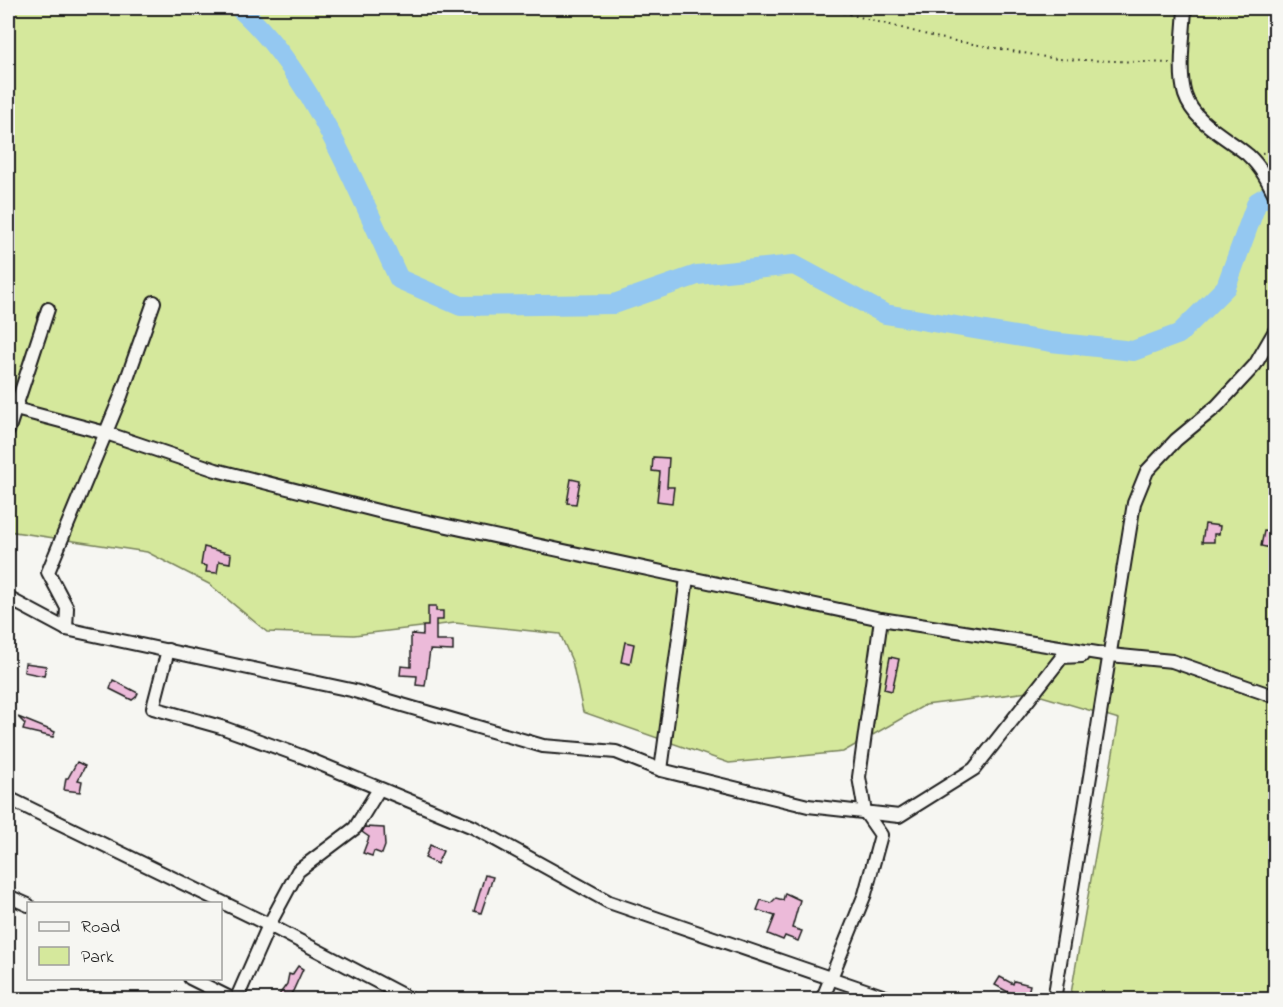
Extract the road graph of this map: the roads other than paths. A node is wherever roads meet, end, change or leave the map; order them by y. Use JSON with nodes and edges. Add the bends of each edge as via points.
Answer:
{"nodes":[{"id":1,"x":1185,"y":8,"type":"edge"},
{"id":2,"x":1275,"y":197,"type":"edge"},
{"id":3,"x":154,"y":302,"type":"dead end"},
{"id":4,"x":48,"y":309,"type":"dead end"},
{"id":5,"x":1275,"y":329,"type":"edge"},
{"id":6,"x":12,"y":409,"type":"edge"},
{"id":7,"x":8,"y":431,"type":"edge"},
{"id":8,"x":106,"y":433,"type":"junction"},
{"id":9,"x":687,"y":578,"type":"junction"},
{"id":10,"x":8,"y":598,"type":"edge"},
{"id":11,"x":881,"y":619,"type":"junction"},
{"id":12,"x":66,"y":629,"type":"junction"},
{"id":13,"x":168,"y":650,"type":"junction"},
{"id":14,"x":1110,"y":656,"type":"junction"},
{"id":15,"x":1275,"y":697,"type":"edge"},
{"id":16,"x":661,"y":770,"type":"junction"},
{"id":17,"x":380,"y":789,"type":"junction"},
{"id":18,"x":8,"y":798,"type":"edge"},
{"id":19,"x":865,"y":812,"type":"junction"},
{"id":20,"x":8,"y":896,"type":"edge"},
{"id":21,"x":222,"y":902,"type":"edge"},
{"id":22,"x":222,"y":902,"type":"edge"},
{"id":23,"x":27,"y":905,"type":"edge"},
{"id":24,"x":269,"y":925,"type":"junction"},
{"id":25,"x":830,"y":978,"type":"junction"},
{"id":26,"x":194,"y":980,"type":"edge"},
{"id":27,"x":235,"y":999,"type":"edge"},
{"id":28,"x":412,"y":999,"type":"edge"},
{"id":29,"x":822,"y":999,"type":"edge"},
{"id":30,"x":894,"y":999,"type":"edge"},
{"id":31,"x":1054,"y":999,"type":"edge"}],
"edges":[{"from":1,"to":2,"type":"street","via":[[1185,96],[1196,114],[1248,155]]},
{"from":3,"to":8,"type":"street"},
{"from":4,"to":6,"type":"street"},
{"from":5,"to":14,"type":"street","via":[[1247,373],[1147,471],[1134,503]]},
{"from":6,"to":7,"type":"street"},
{"from":6,"to":8,"type":"street"},
{"from":8,"to":9,"type":"street","via":[[216,470],[382,512]]},
{"from":8,"to":12,"type":"street","via":[[48,572],[67,608]]},
{"from":9,"to":11,"type":"street"},
{"from":9,"to":16,"type":"street"},
{"from":10,"to":12,"type":"street"},
{"from":11,"to":14,"type":"street"},
{"from":11,"to":19,"type":"street","via":[[860,777]]},
{"from":12,"to":13,"type":"street"},
{"from":13,"to":16,"type":"street","via":[[351,690],[543,746],[616,752]]},
{"from":13,"to":17,"type":"street","via":[[153,708],[301,756]]},
{"from":14,"to":15,"type":"street","via":[[1172,661]]},
{"from":14,"to":19,"type":"street","via":[[1062,657],[974,769],[899,816]]},
{"from":14,"to":31,"type":"street"},
{"from":16,"to":19,"type":"street","via":[[808,806]]},
{"from":17,"to":24,"type":"street","via":[[355,828],[298,871]]},
{"from":17,"to":25,"type":"street","via":[[473,827],[609,902]]},
{"from":18,"to":21,"type":"street"},
{"from":19,"to":25,"type":"street","via":[[881,835],[865,894]]},
{"from":20,"to":23,"type":"street"},
{"from":22,"to":24,"type":"street"},
{"from":24,"to":27,"type":"street"},
{"from":24,"to":28,"type":"street"},
{"from":25,"to":29,"type":"street"},
{"from":25,"to":30,"type":"street"},
{"from":26,"to":27,"type":"street"}]}
